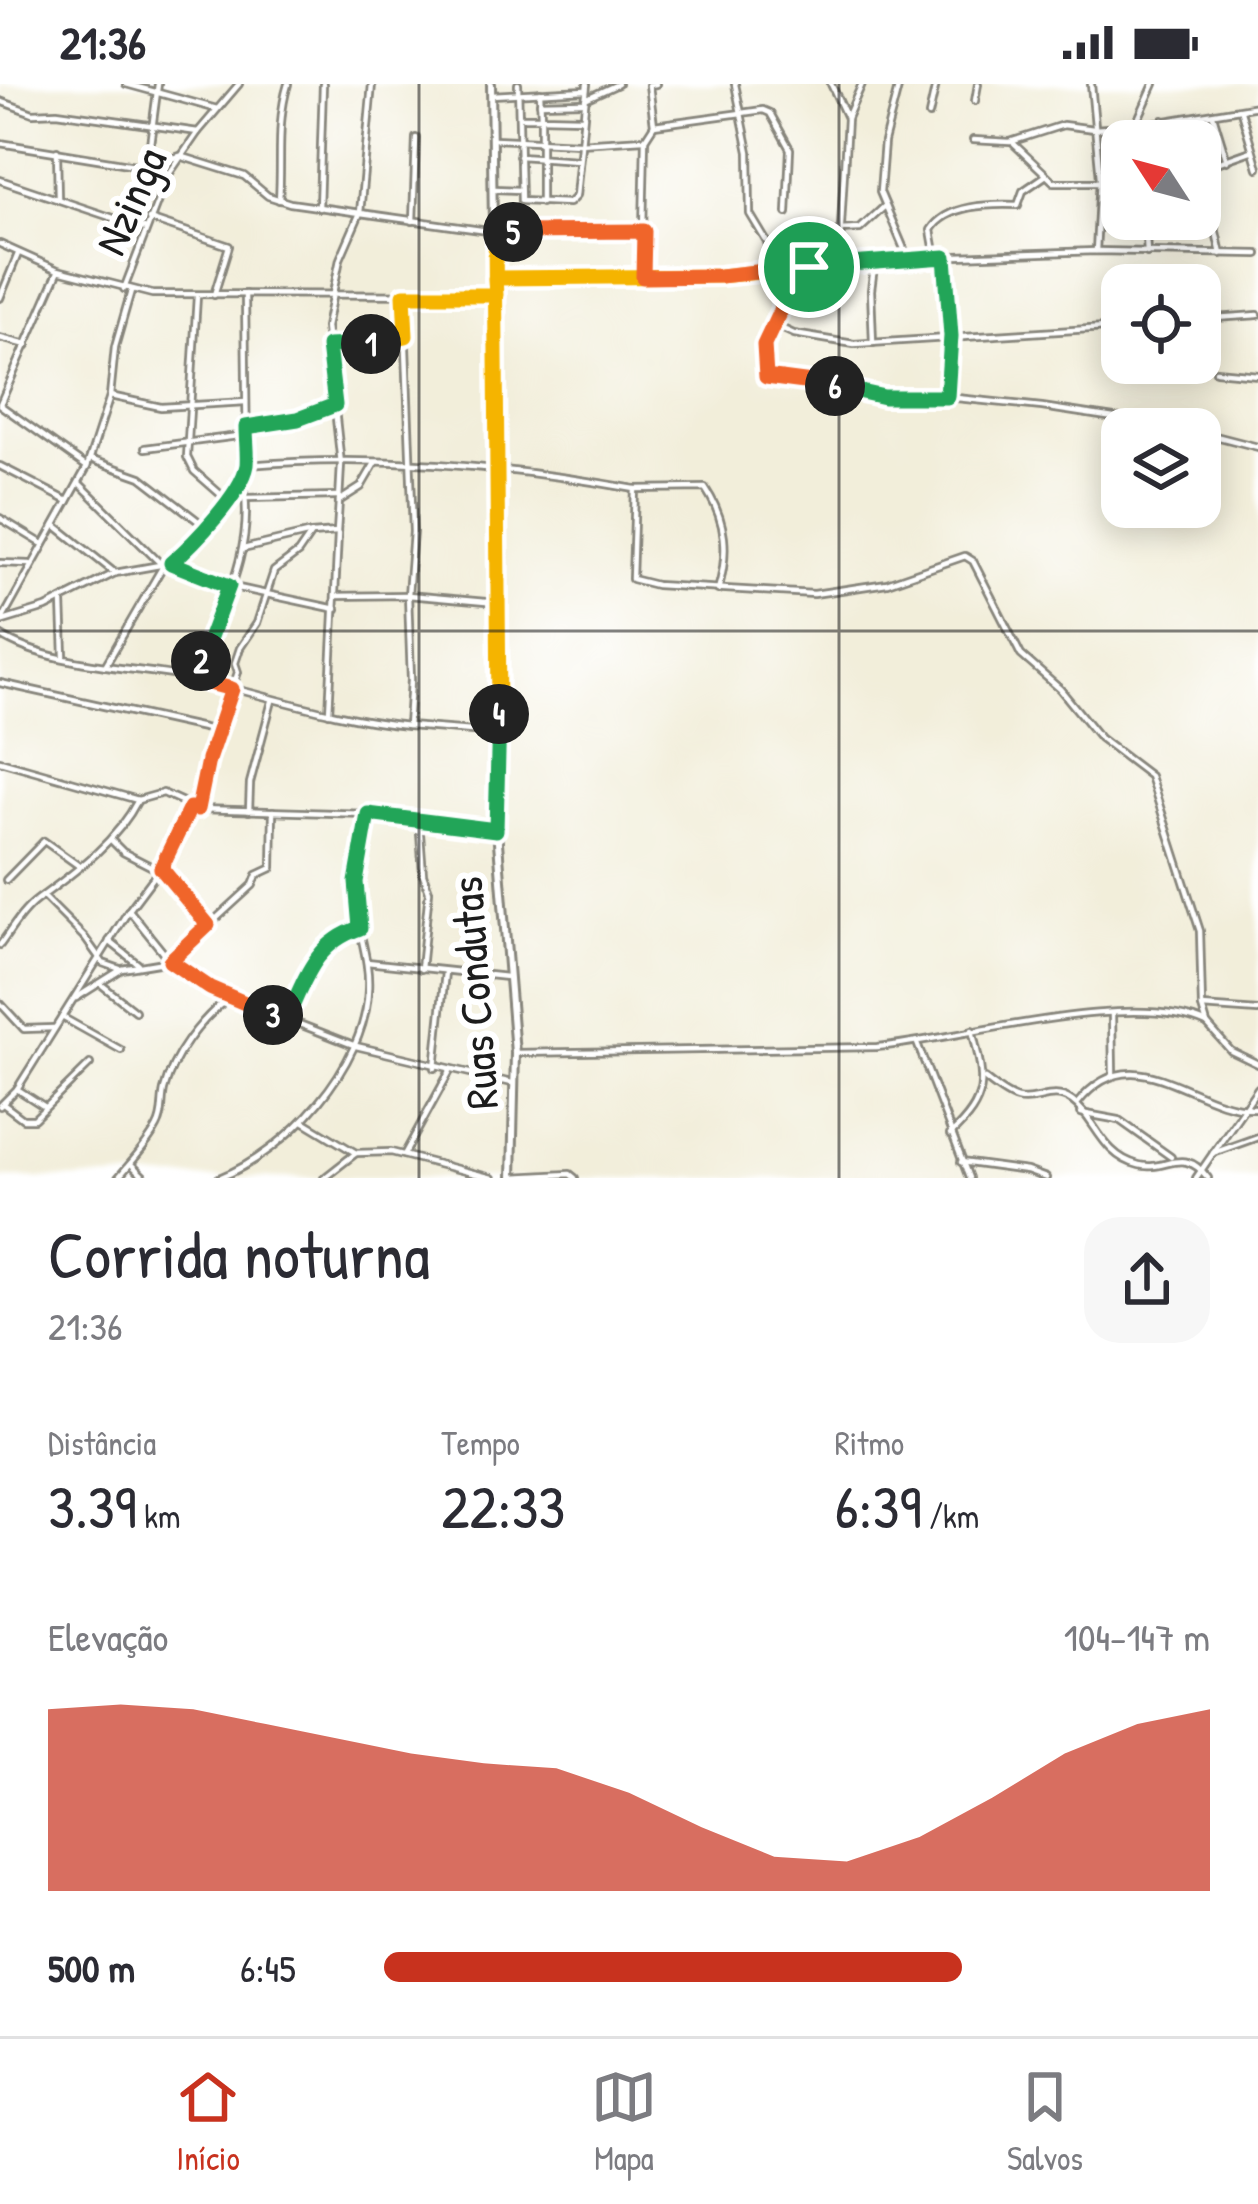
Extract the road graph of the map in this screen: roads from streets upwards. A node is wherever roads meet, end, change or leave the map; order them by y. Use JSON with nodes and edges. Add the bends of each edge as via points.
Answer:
{"nodes":[{"id":1,"x":126,"y":84,"type":"edge"},
{"id":2,"x":239,"y":84,"type":"edge"},
{"id":3,"x":288,"y":84,"type":"edge"},
{"id":4,"x":323,"y":84,"type":"edge"},
{"id":5,"x":372,"y":84,"type":"edge"},
{"id":6,"x":491,"y":84,"type":"edge"},
{"id":7,"x":518,"y":84,"type":"edge"},
{"id":8,"x":537,"y":84,"type":"edge"},
{"id":9,"x":618,"y":84,"type":"edge"},
{"id":10,"x":651,"y":84,"type":"edge"},
{"id":11,"x":735,"y":84,"type":"edge"},
{"id":12,"x":832,"y":84,"type":"edge"},
{"id":13,"x":862,"y":84,"type":"edge"},
{"id":14,"x":899,"y":84,"type":"edge"},
{"id":15,"x":936,"y":84,"type":"edge"},
{"id":16,"x":978,"y":84,"type":"edge"},
{"id":17,"x":1091,"y":84,"type":"edge"},
{"id":18,"x":1154,"y":84,"type":"edge"},
{"id":19,"x":565,"y":87,"type":"edge"},
{"id":20,"x":586,"y":87,"type":"edge"},
{"id":21,"x":157,"y":88,"type":"edge"},
{"id":22,"x":539,"y":93,"type":"junction"},
{"id":23,"x":518,"y":94,"type":"junction"},
{"id":24,"x":492,"y":95,"type":"junction"},
{"id":25,"x":585,"y":100,"type":"junction"},
{"id":26,"x":0,"y":101,"type":"edge"},
{"id":27,"x":975,"y":101,"type":"dead end"},
{"id":28,"x":540,"y":103,"type":"junction"},
{"id":29,"x":1258,"y":106,"type":"edge"},
{"id":30,"x":217,"y":109,"type":"junction"},
{"id":31,"x":1241,"y":111,"type":"junction"},
{"id":32,"x":740,"y":114,"type":"junction"},
{"id":33,"x":1213,"y":115,"type":"junction"},
{"id":34,"x":928,"y":116,"type":"dead end"},
{"id":35,"x":518,"y":117,"type":"junction"},
{"id":36,"x":541,"y":117,"type":"junction"},
{"id":37,"x":582,"y":118,"type":"junction"},
{"id":38,"x":847,"y":118,"type":"junction"},
{"id":39,"x":1137,"y":120,"type":"edge"},
{"id":40,"x":1163,"y":120,"type":"edge"},
{"id":41,"x":152,"y":124,"type":"junction"},
{"id":42,"x":653,"y":125,"type":"junction"},
{"id":43,"x":1101,"y":128,"type":"edge"},
{"id":44,"x":1094,"y":129,"type":"junction"},
{"id":45,"x":198,"y":131,"type":"junction"},
{"id":46,"x":416,"y":138,"type":"dead end"},
{"id":47,"x":645,"y":139,"type":"junction"},
{"id":48,"x":494,"y":140,"type":"junction"},
{"id":49,"x":518,"y":140,"type":"junction"},
{"id":50,"x":973,"y":140,"type":"dead end"},
{"id":51,"x":541,"y":141,"type":"junction"},
{"id":52,"x":579,"y":142,"type":"junction"},
{"id":53,"x":1010,"y":142,"type":"junction"},
{"id":54,"x":0,"y":143,"type":"edge"},
{"id":55,"x":58,"y":150,"type":"junction"},
{"id":56,"x":1251,"y":151,"type":"junction"},
{"id":57,"x":180,"y":156,"type":"junction"},
{"id":58,"x":519,"y":156,"type":"junction"},
{"id":59,"x":540,"y":156,"type":"junction"},
{"id":60,"x":578,"y":160,"type":"junction"},
{"id":61,"x":1226,"y":161,"type":"junction"},
{"id":62,"x":1221,"y":163,"type":"edge"},
{"id":63,"x":147,"y":167,"type":"junction"},
{"id":64,"x":1258,"y":168,"type":"edge"},
{"id":65,"x":1045,"y":176,"type":"junction"},
{"id":66,"x":0,"y":180,"type":"edge"},
{"id":67,"x":1099,"y":180,"type":"junction"},
{"id":68,"x":496,"y":189,"type":"junction"},
{"id":69,"x":520,"y":190,"type":"junction"},
{"id":70,"x":58,"y":199,"type":"junction"},
{"id":71,"x":279,"y":200,"type":"junction"},
{"id":72,"x":541,"y":203,"type":"junction"},
{"id":73,"x":886,"y":206,"type":"junction"},
{"id":74,"x":320,"y":208,"type":"junction"},
{"id":75,"x":360,"y":213,"type":"junction"},
{"id":76,"x":788,"y":213,"type":"dead end"},
{"id":77,"x":149,"y":219,"type":"junction"},
{"id":78,"x":413,"y":221,"type":"junction"},
{"id":79,"x":146,"y":229,"type":"junction"},
{"id":80,"x":839,"y":230,"type":"junction"},
{"id":81,"x":644,"y":231,"type":"junction"},
{"id":82,"x":495,"y":232,"type":"junction"},
{"id":83,"x":1146,"y":240,"type":"edge"},
{"id":84,"x":1218,"y":240,"type":"edge"},
{"id":85,"x":0,"y":244,"type":"edge"},
{"id":86,"x":1096,"y":251,"type":"junction"},
{"id":87,"x":18,"y":253,"type":"junction"},
{"id":88,"x":1147,"y":253,"type":"junction"},
{"id":89,"x":1221,"y":254,"type":"junction"},
{"id":90,"x":1258,"y":254,"type":"edge"},
{"id":91,"x":945,"y":257,"type":"junction"},
{"id":92,"x":936,"y":258,"type":"junction"},
{"id":93,"x":908,"y":259,"type":"junction"},
{"id":94,"x":875,"y":260,"type":"junction"},
{"id":95,"x":839,"y":263,"type":"junction"},
{"id":96,"x":783,"y":269,"type":"junction"},
{"id":97,"x":58,"y":270,"type":"junction"},
{"id":98,"x":643,"y":277,"type":"junction"},
{"id":99,"x":495,"y":278,"type":"junction"},
{"id":100,"x":128,"y":290,"type":"junction"},
{"id":101,"x":245,"y":294,"type":"junction"},
{"id":102,"x":332,"y":294,"type":"junction"},
{"id":103,"x":214,"y":295,"type":"junction"},
{"id":104,"x":404,"y":295,"type":"junction"},
{"id":105,"x":496,"y":295,"type":"junction"},
{"id":106,"x":197,"y":296,"type":"junction"},
{"id":107,"x":0,"y":298,"type":"edge"},
{"id":108,"x":1258,"y":315,"type":"edge"},
{"id":109,"x":1221,"y":318,"type":"edge"},
{"id":110,"x":772,"y":324,"type":"junction"},
{"id":111,"x":1101,"y":328,"type":"edge"},
{"id":112,"x":406,"y":336,"type":"junction"},
{"id":113,"x":951,"y":336,"type":"junction"},
{"id":114,"x":0,"y":338,"type":"edge"},
{"id":115,"x":873,"y":344,"type":"junction"},
{"id":116,"x":27,"y":345,"type":"junction"},
{"id":117,"x":328,"y":346,"type":"junction"},
{"id":118,"x":1221,"y":371,"type":"edge"},
{"id":119,"x":1258,"y":375,"type":"edge"},
{"id":120,"x":4,"y":385,"type":"edge"},
{"id":121,"x":110,"y":396,"type":"junction"},
{"id":122,"x":947,"y":397,"type":"junction"},
{"id":123,"x":246,"y":402,"type":"junction"},
{"id":124,"x":0,"y":404,"type":"edge"},
{"id":125,"x":189,"y":405,"type":"junction"},
{"id":126,"x":335,"y":405,"type":"junction"},
{"id":127,"x":1101,"y":415,"type":"edge"},
{"id":128,"x":246,"y":427,"type":"junction"},
{"id":129,"x":246,"y":435,"type":"junction"},
{"id":130,"x":1221,"y":437,"type":"edge"},
{"id":131,"x":189,"y":443,"type":"junction"},
{"id":132,"x":1258,"y":446,"type":"edge"},
{"id":133,"x":145,"y":448,"type":"dead end"},
{"id":134,"x":376,"y":462,"type":"junction"},
{"id":135,"x":89,"y":463,"type":"junction"},
{"id":136,"x":340,"y":464,"type":"junction"},
{"id":137,"x":408,"y":464,"type":"junction"},
{"id":138,"x":247,"y":465,"type":"junction"},
{"id":139,"x":0,"y":466,"type":"edge"},
{"id":140,"x":495,"y":467,"type":"junction"},
{"id":141,"x":242,"y":478,"type":"junction"},
{"id":142,"x":79,"y":483,"type":"junction"},
{"id":143,"x":635,"y":489,"type":"junction"},
{"id":144,"x":246,"y":498,"type":"junction"},
{"id":145,"x":339,"y":499,"type":"junction"},
{"id":146,"x":227,"y":500,"type":"junction"},
{"id":147,"x":68,"y":501,"type":"junction"},
{"id":148,"x":0,"y":518,"type":"edge"},
{"id":149,"x":55,"y":525,"type":"junction"},
{"id":150,"x":206,"y":527,"type":"junction"},
{"id":151,"x":338,"y":532,"type":"junction"},
{"id":152,"x":311,"y":534,"type":"junction"},
{"id":153,"x":43,"y":544,"type":"junction"},
{"id":154,"x":243,"y":549,"type":"junction"},
{"id":155,"x":0,"y":563,"type":"edge"},
{"id":156,"x":171,"y":563,"type":"junction"},
{"id":157,"x":32,"y":564,"type":"junction"},
{"id":158,"x":11,"y":566,"type":"junction"},
{"id":159,"x":163,"y":566,"type":"junction"},
{"id":160,"x":116,"y":574,"type":"junction"},
{"id":161,"x":24,"y":581,"type":"junction"},
{"id":162,"x":229,"y":586,"type":"junction"},
{"id":163,"x":718,"y":590,"type":"junction"},
{"id":164,"x":267,"y":593,"type":"junction"},
{"id":165,"x":408,"y":595,"type":"junction"},
{"id":166,"x":335,"y":596,"type":"junction"},
{"id":167,"x":62,"y":602,"type":"junction"},
{"id":168,"x":497,"y":603,"type":"junction"},
{"id":169,"x":336,"y":609,"type":"junction"},
{"id":170,"x":1,"y":621,"type":"edge"},
{"id":171,"x":0,"y":635,"type":"edge"},
{"id":172,"x":64,"y":656,"type":"junction"},
{"id":173,"x":106,"y":666,"type":"junction"},
{"id":174,"x":194,"y":679,"type":"junction"},
{"id":175,"x":0,"y":683,"type":"edge"},
{"id":176,"x":232,"y":689,"type":"junction"},
{"id":177,"x":272,"y":700,"type":"junction"},
{"id":178,"x":329,"y":713,"type":"junction"},
{"id":179,"x":408,"y":726,"type":"junction"},
{"id":180,"x":218,"y":731,"type":"junction"},
{"id":181,"x":498,"y":734,"type":"junction"},
{"id":182,"x":0,"y":761,"type":"edge"},
{"id":183,"x":138,"y":800,"type":"junction"},
{"id":184,"x":194,"y":808,"type":"junction"},
{"id":185,"x":249,"y":811,"type":"junction"},
{"id":186,"x":273,"y":811,"type":"junction"},
{"id":187,"x":368,"y":814,"type":"junction"},
{"id":188,"x":419,"y":820,"type":"junction"},
{"id":189,"x":496,"y":830,"type":"junction"},
{"id":190,"x":111,"y":839,"type":"junction"},
{"id":191,"x":80,"y":866,"type":"junction"},
{"id":192,"x":160,"y":869,"type":"junction"},
{"id":193,"x":6,"y":880,"type":"dead end"},
{"id":194,"x":43,"y":896,"type":"junction"},
{"id":195,"x":129,"y":910,"type":"junction"},
{"id":196,"x":208,"y":925,"type":"junction"},
{"id":197,"x":360,"y":928,"type":"junction"},
{"id":198,"x":109,"y":941,"type":"junction"},
{"id":199,"x":0,"y":944,"type":"edge"},
{"id":200,"x":100,"y":954,"type":"junction"},
{"id":201,"x":170,"y":961,"type":"junction"},
{"id":202,"x":367,"y":962,"type":"junction"},
{"id":203,"x":140,"y":966,"type":"junction"},
{"id":204,"x":122,"y":969,"type":"junction"},
{"id":205,"x":421,"y":969,"type":"junction"},
{"id":206,"x":445,"y":971,"type":"junction"},
{"id":207,"x":506,"y":976,"type":"junction"},
{"id":208,"x":102,"y":985,"type":"junction"},
{"id":209,"x":229,"y":997,"type":"junction"},
{"id":210,"x":76,"y":998,"type":"junction"},
{"id":211,"x":0,"y":1003,"type":"edge"},
{"id":212,"x":1202,"y":1007,"type":"junction"},
{"id":213,"x":135,"y":1011,"type":"dead end"},
{"id":214,"x":1258,"y":1011,"type":"edge"},
{"id":215,"x":1112,"y":1014,"type":"junction"},
{"id":216,"x":62,"y":1017,"type":"junction"},
{"id":217,"x":286,"y":1020,"type":"junction"},
{"id":218,"x":1207,"y":1024,"type":"junction"},
{"id":219,"x":56,"y":1028,"type":"junction"},
{"id":220,"x":972,"y":1030,"type":"junction"},
{"id":221,"x":917,"y":1043,"type":"junction"},
{"id":222,"x":356,"y":1046,"type":"junction"},
{"id":223,"x":121,"y":1051,"type":"dead end"},
{"id":224,"x":515,"y":1053,"type":"junction"},
{"id":225,"x":89,"y":1064,"type":"dead end"},
{"id":226,"x":1258,"y":1064,"type":"edge"},
{"id":227,"x":435,"y":1068,"type":"junction"},
{"id":228,"x":450,"y":1071,"type":"junction"},
{"id":229,"x":1113,"y":1074,"type":"junction"},
{"id":230,"x":985,"y":1079,"type":"junction"},
{"id":231,"x":515,"y":1084,"type":"junction"},
{"id":232,"x":1258,"y":1088,"type":"edge"},
{"id":233,"x":16,"y":1089,"type":"junction"},
{"id":234,"x":0,"y":1094,"type":"edge"},
{"id":235,"x":1250,"y":1099,"type":"junction"},
{"id":236,"x":4,"y":1103,"type":"edge"},
{"id":237,"x":1077,"y":1104,"type":"junction"},
{"id":238,"x":45,"y":1108,"type":"junction"},
{"id":239,"x":1243,"y":1108,"type":"junction"},
{"id":240,"x":1256,"y":1109,"type":"edge"},
{"id":241,"x":1081,"y":1113,"type":"junction"},
{"id":242,"x":303,"y":1121,"type":"junction"},
{"id":243,"x":950,"y":1135,"type":"junction"},
{"id":244,"x":1258,"y":1137,"type":"edge"},
{"id":245,"x":356,"y":1153,"type":"junction"},
{"id":246,"x":1214,"y":1153,"type":"junction"},
{"id":247,"x":404,"y":1156,"type":"junction"},
{"id":248,"x":1173,"y":1159,"type":"junction"},
{"id":249,"x":961,"y":1162,"type":"junction"},
{"id":250,"x":132,"y":1165,"type":"junction"},
{"id":251,"x":442,"y":1168,"type":"junction"},
{"id":252,"x":1202,"y":1170,"type":"junction"},
{"id":253,"x":118,"y":1178,"type":"edge"},
{"id":254,"x":145,"y":1178,"type":"edge"},
{"id":255,"x":219,"y":1178,"type":"edge"},
{"id":256,"x":324,"y":1178,"type":"edge"},
{"id":257,"x":443,"y":1178,"type":"edge"},
{"id":258,"x":492,"y":1178,"type":"edge"},
{"id":259,"x":512,"y":1178,"type":"edge"},
{"id":260,"x":575,"y":1178,"type":"edge"},
{"id":261,"x":969,"y":1178,"type":"edge"},
{"id":262,"x":1044,"y":1178,"type":"edge"},
{"id":263,"x":1196,"y":1178,"type":"edge"},
{"id":264,"x":1208,"y":1178,"type":"edge"}],
"edges":[{"from":1,"to":21,"type":"street"},
{"from":2,"to":30,"type":"street","name":"Nzinga"},
{"from":3,"to":71,"type":"street","via":[[278,123]]},
{"from":4,"to":74,"type":"street"},
{"from":5,"to":75,"type":"street"},
{"from":6,"to":24,"type":"street","name":"Ruas Condutas"},
{"from":7,"to":23,"type":"street"},
{"from":8,"to":22,"type":"street"},
{"from":9,"to":25,"type":"street"},
{"from":10,"to":42,"type":"street"},
{"from":11,"to":32,"type":"street"},
{"from":12,"to":38,"type":"street"},
{"from":13,"to":38,"type":"street"},
{"from":14,"to":73,"type":"street","via":[[879,168]]},
{"from":15,"to":34,"type":"street"},
{"from":16,"to":27,"type":"street"},
{"from":17,"to":44,"type":"street"},
{"from":18,"to":39,"type":"street"},
{"from":19,"to":20,"type":"street"},
{"from":19,"to":22,"type":"street"},
{"from":20,"to":25,"type":"street"},
{"from":21,"to":30,"type":"street"},
{"from":21,"to":41,"type":"street"},
{"from":22,"to":23,"type":"street"},
{"from":22,"to":28,"type":"street"},
{"from":23,"to":24,"type":"street"},
{"from":23,"to":35,"type":"street"},
{"from":24,"to":48,"type":"street","name":"Ruas Condutas"},
{"from":25,"to":28,"type":"street"},
{"from":25,"to":37,"type":"street"},
{"from":26,"to":41,"type":"street"},
{"from":28,"to":36,"type":"street"},
{"from":29,"to":31,"type":"street"},
{"from":30,"to":45,"type":"street","name":"Nzinga"},
{"from":31,"to":33,"type":"street"},
{"from":31,"to":56,"type":"street"},
{"from":32,"to":42,"type":"street"},
{"from":32,"to":76,"type":"street","via":[[767,111],[788,143]]},
{"from":32,"to":96,"type":"street","via":[[750,214]]},
{"from":33,"to":40,"type":"street"},
{"from":33,"to":61,"type":"street"},
{"from":35,"to":36,"type":"street"},
{"from":35,"to":49,"type":"street"},
{"from":36,"to":37,"type":"street"},
{"from":36,"to":51,"type":"street"},
{"from":37,"to":52,"type":"street"},
{"from":38,"to":80,"type":"street"},
{"from":41,"to":45,"type":"street"},
{"from":41,"to":63,"type":"street"},
{"from":42,"to":47,"type":"street"},
{"from":43,"to":44,"type":"street"},
{"from":44,"to":53,"type":"street","via":[[1063,125]]},
{"from":44,"to":67,"type":"street"},
{"from":45,"to":57,"type":"street","name":"Nzinga"},
{"from":46,"to":78,"type":"street"},
{"from":47,"to":52,"type":"street"},
{"from":47,"to":81,"type":"street"},
{"from":48,"to":49,"type":"street"},
{"from":48,"to":68,"type":"street","name":"Ruas Condutas"},
{"from":49,"to":51,"type":"street"},
{"from":49,"to":58,"type":"street"},
{"from":50,"to":53,"type":"street"},
{"from":51,"to":52,"type":"street"},
{"from":51,"to":59,"type":"street"},
{"from":52,"to":60,"type":"street"},
{"from":53,"to":65,"type":"street"},
{"from":54,"to":55,"type":"street"},
{"from":55,"to":63,"type":"street"},
{"from":55,"to":70,"type":"street"},
{"from":56,"to":61,"type":"street"},
{"from":56,"to":64,"type":"street"},
{"from":57,"to":63,"type":"street"},
{"from":57,"to":71,"type":"street","via":[[244,176]]},
{"from":57,"to":77,"type":"street","name":"Nzinga"},
{"from":58,"to":59,"type":"street"},
{"from":58,"to":69,"type":"street"},
{"from":59,"to":60,"type":"street"},
{"from":59,"to":72,"type":"street"},
{"from":60,"to":72,"type":"street","via":[[574,200]]},
{"from":61,"to":62,"type":"street"},
{"from":65,"to":67,"type":"street","via":[[1060,184]]},
{"from":65,"to":92,"type":"street","via":[[1018,205],[937,221]]},
{"from":66,"to":70,"type":"street"},
{"from":67,"to":86,"type":"street"},
{"from":68,"to":69,"type":"street"},
{"from":68,"to":82,"type":"street","name":"Ruas Condutas"},
{"from":69,"to":72,"type":"street","via":[[522,202]]},
{"from":70,"to":79,"type":"street"},
{"from":71,"to":74,"type":"street"},
{"from":73,"to":80,"type":"street","via":[[860,229]]},
{"from":73,"to":93,"type":"street"},
{"from":74,"to":75,"type":"street"},
{"from":75,"to":78,"type":"street"},
{"from":75,"to":102,"type":"street"},
{"from":77,"to":79,"type":"street","name":"Nzinga"},
{"from":77,"to":103,"type":"street","via":[[229,246]]},
{"from":78,"to":82,"type":"street"},
{"from":79,"to":100,"type":"street","name":"Nzinga"},
{"from":80,"to":95,"type":"street"},
{"from":81,"to":82,"type":"street"},
{"from":81,"to":98,"type":"street"},
{"from":82,"to":99,"type":"street","name":"Ruas Condutas"},
{"from":83,"to":88,"type":"street"},
{"from":84,"to":89,"type":"street"},
{"from":85,"to":87,"type":"street"},
{"from":86,"to":88,"type":"street"},
{"from":86,"to":91,"type":"street"},
{"from":87,"to":97,"type":"street"},
{"from":87,"to":107,"type":"street"},
{"from":88,"to":89,"type":"street"},
{"from":89,"to":90,"type":"street"},
{"from":91,"to":92,"type":"street"},
{"from":91,"to":113,"type":"street"},
{"from":92,"to":93,"type":"street"},
{"from":93,"to":94,"type":"street"},
{"from":94,"to":95,"type":"street"},
{"from":94,"to":115,"type":"street"},
{"from":95,"to":96,"type":"street"},
{"from":96,"to":98,"type":"street"},
{"from":96,"to":110,"type":"street"},
{"from":97,"to":100,"type":"street"},
{"from":97,"to":116,"type":"street"},
{"from":98,"to":99,"type":"street"},
{"from":99,"to":105,"type":"street","name":"Ruas Condutas"},
{"from":100,"to":106,"type":"street"},
{"from":100,"to":121,"type":"street","name":"Nzinga"},
{"from":101,"to":102,"type":"street"},
{"from":101,"to":103,"type":"street"},
{"from":101,"to":123,"type":"street"},
{"from":102,"to":104,"type":"street"},
{"from":102,"to":117,"type":"street"},
{"from":103,"to":106,"type":"street"},
{"from":104,"to":105,"type":"street"},
{"from":104,"to":112,"type":"street"},
{"from":105,"to":140,"type":"street","name":"Ruas Condutas"},
{"from":106,"to":125,"type":"street"},
{"from":108,"to":109,"type":"street"},
{"from":110,"to":115,"type":"street"},
{"from":110,"to":122,"type":"street","via":[[766,377],[884,397]]},
{"from":111,"to":113,"type":"street"},
{"from":112,"to":117,"type":"street"},
{"from":112,"to":137,"type":"street"},
{"from":113,"to":115,"type":"street"},
{"from":113,"to":122,"type":"street"},
{"from":114,"to":116,"type":"street"},
{"from":116,"to":120,"type":"street"},
{"from":117,"to":126,"type":"street"},
{"from":118,"to":119,"type":"street"},
{"from":120,"to":124,"type":"street"},
{"from":121,"to":125,"type":"street"},
{"from":121,"to":135,"type":"street","name":"Nzinga"},
{"from":122,"to":127,"type":"street"},
{"from":123,"to":125,"type":"street"},
{"from":123,"to":128,"type":"street"},
{"from":124,"to":135,"type":"street"},
{"from":125,"to":131,"type":"street"},
{"from":126,"to":128,"type":"street"},
{"from":126,"to":136,"type":"street"},
{"from":128,"to":129,"type":"street"},
{"from":129,"to":131,"type":"street"},
{"from":129,"to":138,"type":"street"},
{"from":130,"to":132,"type":"street"},
{"from":131,"to":133,"type":"street"},
{"from":131,"to":146,"type":"street","via":[[190,466]]},
{"from":134,"to":136,"type":"street"},
{"from":134,"to":137,"type":"street"},
{"from":134,"to":145,"type":"street","via":[[361,488]]},
{"from":135,"to":142,"type":"street","name":"Nzinga"},
{"from":135,"to":150,"type":"street","via":[[141,477]]},
{"from":136,"to":138,"type":"street"},
{"from":136,"to":145,"type":"street"},
{"from":137,"to":140,"type":"street"},
{"from":137,"to":165,"type":"street"},
{"from":138,"to":141,"type":"street"},
{"from":139,"to":147,"type":"street"},
{"from":140,"to":143,"type":"street"},
{"from":140,"to":168,"type":"street","name":"Ruas Condutas"},
{"from":141,"to":144,"type":"street"},
{"from":141,"to":146,"type":"street"},
{"from":142,"to":147,"type":"street","name":"Nzinga"},
{"from":142,"to":159,"type":"street"},
{"from":143,"to":163,"type":"street","via":[[705,488],[724,536]]},
{"from":143,"to":163,"type":"street","via":[[632,579]]},
{"from":144,"to":145,"type":"street"},
{"from":144,"to":154,"type":"street"},
{"from":145,"to":151,"type":"street"},
{"from":146,"to":150,"type":"street"},
{"from":147,"to":149,"type":"street","name":"Nzinga"},
{"from":148,"to":153,"type":"street"},
{"from":149,"to":153,"type":"street","name":"Nzinga"},
{"from":149,"to":160,"type":"street"},
{"from":150,"to":156,"type":"street"},
{"from":151,"to":152,"type":"street"},
{"from":151,"to":166,"type":"street"},
{"from":152,"to":154,"type":"street"},
{"from":152,"to":164,"type":"street","via":[[276,568]]},
{"from":153,"to":157,"type":"street","name":"Nzinga"},
{"from":154,"to":162,"type":"street"},
{"from":155,"to":158,"type":"street"},
{"from":156,"to":159,"type":"street"},
{"from":156,"to":162,"type":"street"},
{"from":157,"to":158,"type":"street"},
{"from":157,"to":161,"type":"street","name":"Nzinga"},
{"from":158,"to":161,"type":"street"},
{"from":159,"to":160,"type":"street"},
{"from":159,"to":173,"type":"street"},
{"from":160,"to":167,"type":"street"},
{"from":161,"to":170,"type":"street","name":"Nzinga"},
{"from":162,"to":164,"type":"street"},
{"from":162,"to":174,"type":"street"},
{"from":163,"to":212,"type":"street","via":[[850,590],[971,559],[1021,655],[1100,738],[1150,776],[1200,931]]},
{"from":164,"to":169,"type":"street"},
{"from":164,"to":176,"type":"street","via":[[240,648]]},
{"from":165,"to":166,"type":"street"},
{"from":165,"to":168,"type":"street"},
{"from":165,"to":179,"type":"street"},
{"from":166,"to":169,"type":"street"},
{"from":167,"to":170,"type":"street"},
{"from":167,"to":172,"type":"street"},
{"from":168,"to":181,"type":"street","name":"Ruas Condutas"},
{"from":169,"to":178,"type":"street"},
{"from":171,"to":172,"type":"street"},
{"from":172,"to":173,"type":"street"},
{"from":173,"to":174,"type":"street"},
{"from":174,"to":176,"type":"street"},
{"from":175,"to":180,"type":"street"},
{"from":176,"to":177,"type":"street"},
{"from":176,"to":180,"type":"street"},
{"from":177,"to":178,"type":"street"},
{"from":177,"to":185,"type":"street"},
{"from":178,"to":179,"type":"street"},
{"from":179,"to":181,"type":"street"},
{"from":180,"to":184,"type":"street"},
{"from":181,"to":189,"type":"street","name":"Ruas Condutas"},
{"from":182,"to":183,"type":"street"},
{"from":183,"to":184,"type":"street","via":[[157,792]]},
{"from":183,"to":190,"type":"street"},
{"from":184,"to":185,"type":"street"},
{"from":184,"to":192,"type":"street"},
{"from":185,"to":186,"type":"street"},
{"from":186,"to":187,"type":"street"},
{"from":186,"to":196,"type":"street","via":[[272,868]]},
{"from":187,"to":188,"type":"street"},
{"from":187,"to":197,"type":"street","via":[[356,882]]},
{"from":188,"to":189,"type":"street"},
{"from":188,"to":205,"type":"street","via":[[429,891]]},
{"from":189,"to":207,"type":"street","name":"Ruas Condutas"},
{"from":190,"to":191,"type":"street"},
{"from":190,"to":192,"type":"street"},
{"from":191,"to":193,"type":"street","via":[[44,842]]},
{"from":191,"to":194,"type":"street"},
{"from":192,"to":195,"type":"street"},
{"from":192,"to":196,"type":"street"},
{"from":194,"to":199,"type":"street"},
{"from":194,"to":200,"type":"street"},
{"from":195,"to":198,"type":"street"},
{"from":195,"to":201,"type":"street"},
{"from":196,"to":201,"type":"street"},
{"from":197,"to":202,"type":"street"},
{"from":197,"to":217,"type":"street","via":[[320,952]]},
{"from":198,"to":200,"type":"street"},
{"from":198,"to":203,"type":"street"},
{"from":200,"to":204,"type":"street","via":[[106,966]]},
{"from":200,"to":210,"type":"street"},
{"from":201,"to":203,"type":"street"},
{"from":201,"to":209,"type":"street"},
{"from":202,"to":205,"type":"street"},
{"from":202,"to":222,"type":"street","via":[[369,994]]},
{"from":203,"to":204,"type":"street"},
{"from":204,"to":208,"type":"street"},
{"from":205,"to":206,"type":"street"},
{"from":206,"to":207,"type":"street"},
{"from":206,"to":227,"type":"street"},
{"from":207,"to":224,"type":"street","name":"Ruas Condutas"},
{"from":208,"to":210,"type":"street"},
{"from":208,"to":213,"type":"street"},
{"from":209,"to":217,"type":"street"},
{"from":209,"to":250,"type":"street","via":[[188,1042],[164,1090],[158,1125]]},
{"from":210,"to":216,"type":"street"},
{"from":211,"to":219,"type":"street","via":[[28,1031]]},
{"from":212,"to":214,"type":"street"},
{"from":212,"to":218,"type":"street"},
{"from":215,"to":218,"type":"street","via":[[1167,1012]]},
{"from":215,"to":220,"type":"street"},
{"from":215,"to":229,"type":"street"},
{"from":216,"to":219,"type":"street"},
{"from":216,"to":223,"type":"street"},
{"from":217,"to":222,"type":"street"},
{"from":218,"to":226,"type":"street","via":[[1231,1051]]},
{"from":219,"to":233,"type":"street"},
{"from":220,"to":221,"type":"street"},
{"from":220,"to":230,"type":"street"},
{"from":221,"to":224,"type":"street"},
{"from":221,"to":243,"type":"street"},
{"from":222,"to":227,"type":"street"},
{"from":222,"to":242,"type":"street"},
{"from":224,"to":231,"type":"street","name":"Ruas Condutas"},
{"from":225,"to":238,"type":"street"},
{"from":227,"to":228,"type":"street"},
{"from":228,"to":231,"type":"street"},
{"from":228,"to":247,"type":"street"},
{"from":229,"to":237,"type":"street"},
{"from":229,"to":239,"type":"street","via":[[1161,1078]]},
{"from":230,"to":237,"type":"street","via":[[1015,1099],[1054,1094]]},
{"from":230,"to":243,"type":"street","via":[[971,1114]]},
{"from":231,"to":259,"type":"street","name":"Ruas Condutas"},
{"from":232,"to":235,"type":"street"},
{"from":233,"to":236,"type":"street"},
{"from":233,"to":238,"type":"street"},
{"from":234,"to":236,"type":"street"},
{"from":235,"to":239,"type":"street"},
{"from":235,"to":240,"type":"street"},
{"from":236,"to":238,"type":"street","via":[[27,1120]]},
{"from":237,"to":241,"type":"street"},
{"from":239,"to":240,"type":"street"},
{"from":239,"to":246,"type":"street"},
{"from":241,"to":248,"type":"street","via":[[1118,1120]]},
{"from":241,"to":248,"type":"street","via":[[1136,1164]]},
{"from":242,"to":245,"type":"street"},
{"from":242,"to":255,"type":"street","via":[[268,1154]]},
{"from":243,"to":249,"type":"street"},
{"from":244,"to":246,"type":"street"},
{"from":245,"to":247,"type":"street"},
{"from":245,"to":256,"type":"street"},
{"from":246,"to":252,"type":"street"},
{"from":247,"to":251,"type":"street"},
{"from":248,"to":252,"type":"street"},
{"from":249,"to":261,"type":"street"},
{"from":249,"to":262,"type":"street"},
{"from":250,"to":253,"type":"street"},
{"from":250,"to":254,"type":"street"},
{"from":251,"to":257,"type":"street"},
{"from":251,"to":258,"type":"street"},
{"from":252,"to":263,"type":"street"},
{"from":252,"to":264,"type":"street"},
{"from":259,"to":260,"type":"street"}]}
